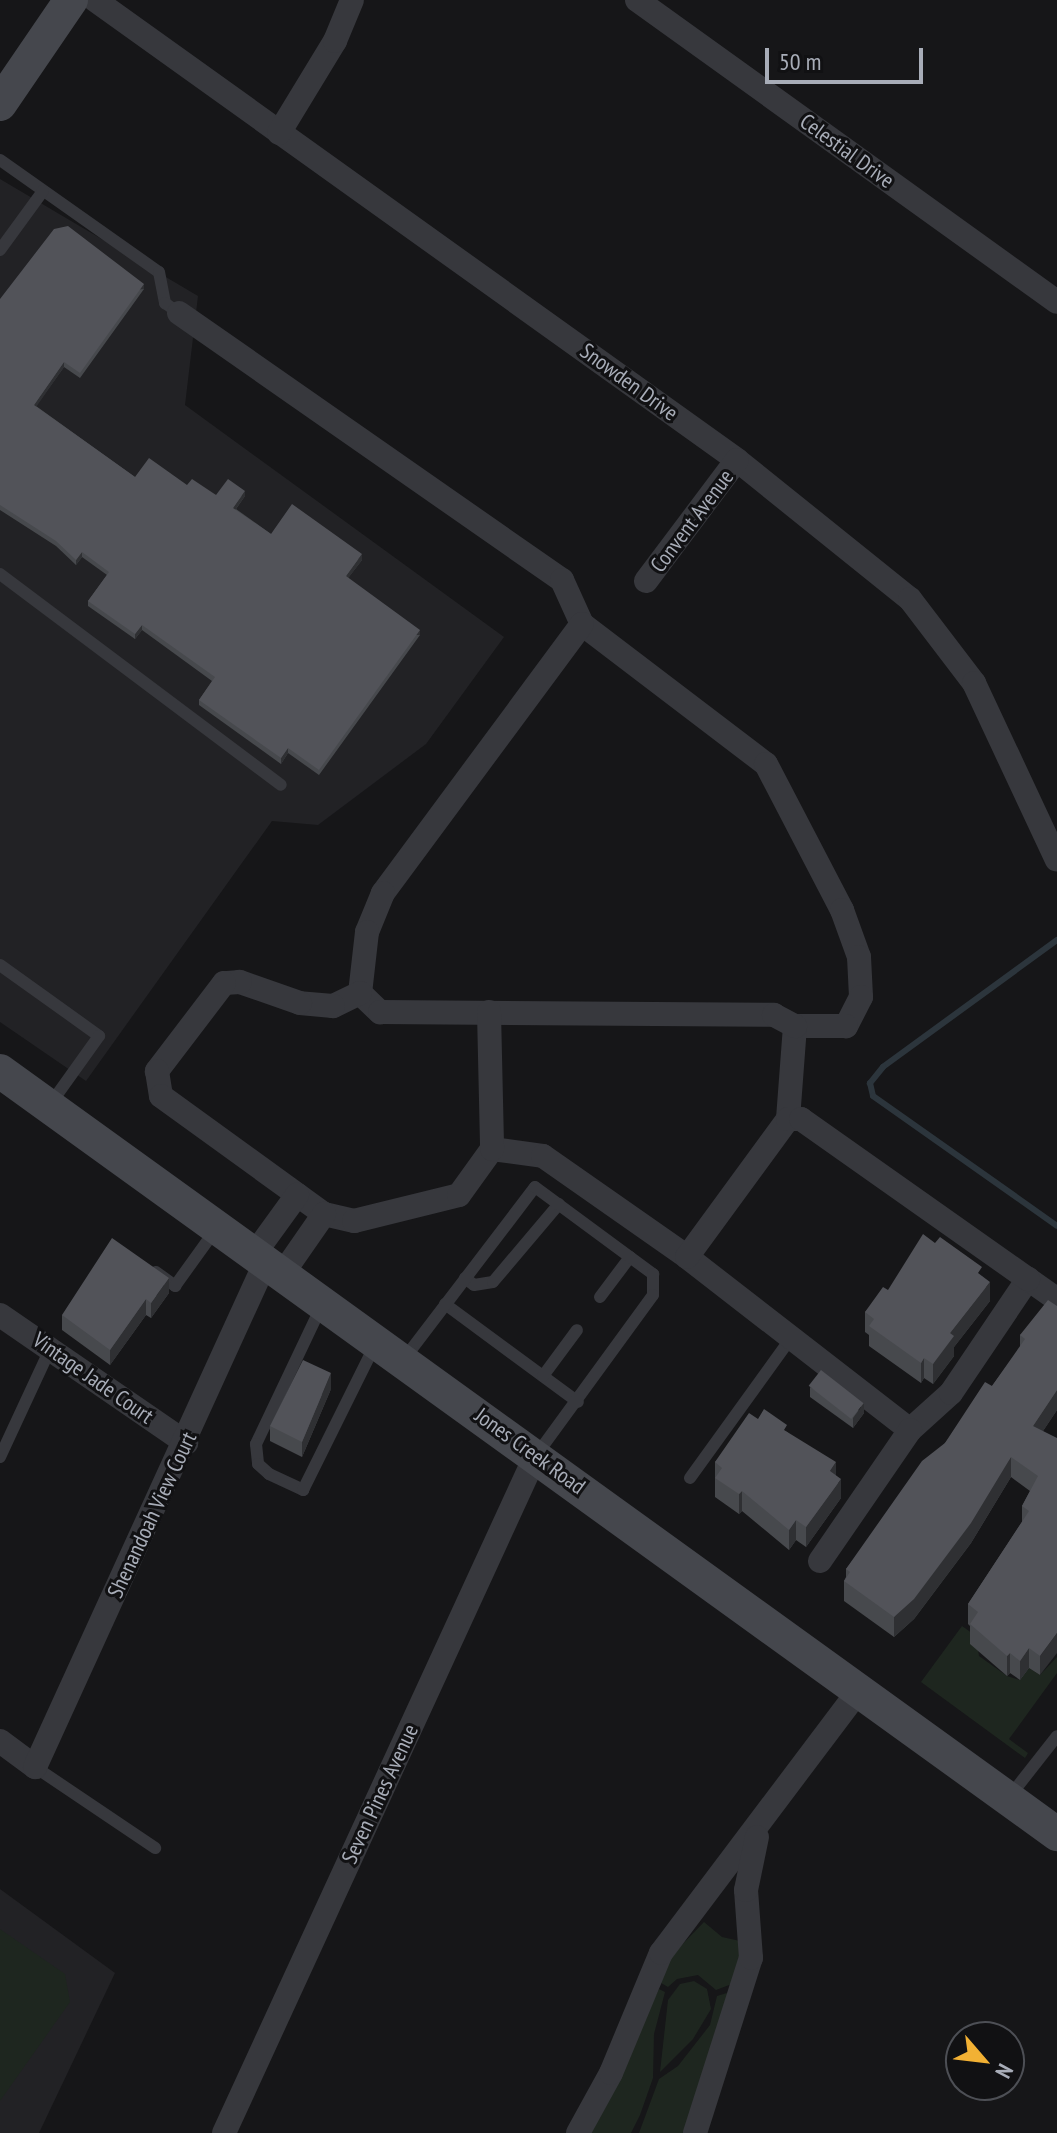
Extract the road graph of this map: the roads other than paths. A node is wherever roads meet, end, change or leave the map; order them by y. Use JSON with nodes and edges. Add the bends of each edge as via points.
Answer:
{"nodes":[{"id":1,"x":71,"y":0,"type":"edge"},
{"id":2,"x":95,"y":0,"type":"edge"},
{"id":3,"x":352,"y":0,"type":"edge"},
{"id":4,"x":637,"y":0,"type":"edge"},
{"id":5,"x":0,"y":104,"type":"edge"},
{"id":6,"x":279,"y":133,"type":"junction"},
{"id":7,"x":0,"y":160,"type":"edge"},
{"id":8,"x":43,"y":191,"type":"junction"},
{"id":9,"x":0,"y":250,"type":"edge"},
{"id":10,"x":1057,"y":302,"type":"edge"},
{"id":11,"x":179,"y":313,"type":"joint"},
{"id":12,"x":737,"y":460,"type":"junction"},
{"id":13,"x":0,"y":574,"type":"edge"},
{"id":14,"x":646,"y":581,"type":"dead end"},
{"id":15,"x":582,"y":624,"type":"junction"},
{"id":16,"x":281,"y":785,"type":"dead end"},
{"id":17,"x":1057,"y":860,"type":"edge"},
{"id":18,"x":0,"y":965,"type":"edge"},
{"id":19,"x":360,"y":993,"type":"junction"},
{"id":20,"x":489,"y":1012,"type":"junction"},
{"id":21,"x":795,"y":1026,"type":"junction"},
{"id":22,"x":0,"y":1071,"type":"edge"},
{"id":23,"x":49,"y":1106,"type":"junction"},
{"id":24,"x":788,"y":1119,"type":"junction"},
{"id":25,"x":492,"y":1149,"type":"junction"},
{"id":26,"x":297,"y":1195,"type":"junction"},
{"id":27,"x":559,"y":1204,"type":"junction"},
{"id":28,"x":324,"y":1214,"type":"junction"},
{"id":29,"x":218,"y":1227,"type":"junction"},
{"id":30,"x":630,"y":1257,"type":"junction"},
{"id":31,"x":687,"y":1257,"type":"junction"},
{"id":32,"x":141,"y":1262,"type":"edge"},
{"id":33,"x":268,"y":1263,"type":"junction"},
{"id":34,"x":465,"y":1278,"type":"junction"},
{"id":35,"x":1028,"y":1279,"type":"junction"},
{"id":36,"x":600,"y":1297,"type":"dead end"},
{"id":37,"x":1057,"y":1299,"type":"edge"},
{"id":38,"x":324,"y":1302,"type":"junction"},
{"id":39,"x":445,"y":1304,"type":"junction"},
{"id":40,"x":0,"y":1315,"type":"edge"},
{"id":41,"x":577,"y":1330,"type":"dead end"},
{"id":42,"x":791,"y":1338,"type":"junction"},
{"id":43,"x":51,"y":1347,"type":"junction"},
{"id":44,"x":391,"y":1350,"type":"junction"},
{"id":45,"x":543,"y":1376,"type":"junction"},
{"id":46,"x":578,"y":1402,"type":"junction"},
{"id":47,"x":910,"y":1430,"type":"junction"},
{"id":48,"x":186,"y":1443,"type":"junction"},
{"id":49,"x":536,"y":1455,"type":"junction"},
{"id":50,"x":0,"y":1457,"type":"edge"},
{"id":51,"x":690,"y":1478,"type":"dead end"},
{"id":52,"x":820,"y":1561,"type":"dead end"},
{"id":53,"x":859,"y":1690,"type":"junction"},
{"id":54,"x":1057,"y":1736,"type":"edge"},
{"id":55,"x":0,"y":1741,"type":"edge"},
{"id":56,"x":35,"y":1767,"type":"junction"},
{"id":57,"x":1008,"y":1799,"type":"junction"},
{"id":58,"x":759,"y":1827,"type":"junction"},
{"id":59,"x":1057,"y":1834,"type":"edge"},
{"id":60,"x":155,"y":1848,"type":"dead end"},
{"id":61,"x":224,"y":2133,"type":"edge"},
{"id":62,"x":578,"y":2133,"type":"edge"},
{"id":63,"x":695,"y":2133,"type":"edge"}],
"edges":[{"from":1,"to":5,"type":"main road"},
{"from":2,"to":6,"type":"street","name":"Snowden Drive"},
{"from":3,"to":6,"type":"street","via":[[335,41]]},
{"from":4,"to":10,"type":"street","name":"Celestial Drive"},
{"from":6,"to":12,"type":"street","name":"Snowden Drive"},
{"from":7,"to":8,"type":"lane"},
{"from":8,"to":9,"type":"lane"},
{"from":8,"to":11,"type":"lane","via":[[159,272],[165,303]]},
{"from":11,"to":15,"type":"street","via":[[562,580]]},
{"from":12,"to":14,"type":"street","name":"Convent Avenue"},
{"from":12,"to":17,"type":"street","name":"Snowden Drive","via":[[910,599],[974,683]]},
{"from":13,"to":16,"type":"lane"},
{"from":15,"to":19,"type":"street","via":[[383,893],[367,932]]},
{"from":15,"to":21,"type":"street","via":[[738,739],[773,777],[842,910],[859,957],[861,997],[846,1026]]},
{"from":18,"to":23,"type":"lane","via":[[99,1036]]},
{"from":19,"to":20,"type":"street","via":[[380,1012]]},
{"from":19,"to":26,"type":"street","via":[[333,1006],[300,1003],[240,982],[224,983],[157,1071],[161,1096]]},
{"from":20,"to":21,"type":"street","via":[[774,1015]]},
{"from":20,"to":25,"type":"street"},
{"from":21,"to":24,"type":"street"},
{"from":22,"to":23,"type":"main road","name":"Jones Creek Road"},
{"from":23,"to":29,"type":"main road","name":"Jones Creek Road"},
{"from":24,"to":31,"type":"street"},
{"from":24,"to":35,"type":"street","via":[[801,1119]]},
{"from":25,"to":28,"type":"street","via":[[459,1195],[354,1221]]},
{"from":25,"to":31,"type":"street","via":[[543,1156]]},
{"from":26,"to":28,"type":"street"},
{"from":26,"to":33,"type":"street"},
{"from":27,"to":30,"type":"lane"},
{"from":27,"to":34,"type":"lane","via":[[493,1282],[474,1285]]},
{"from":27,"to":34,"type":"lane","via":[[535,1187]]},
{"from":28,"to":33,"type":"street"},
{"from":29,"to":32,"type":"lane","via":[[175,1286]]},
{"from":29,"to":33,"type":"main road","name":"Jones Creek Road"},
{"from":30,"to":36,"type":"lane"},
{"from":30,"to":46,"type":"lane","via":[[653,1274],[653,1295]]},
{"from":31,"to":42,"type":"street"},
{"from":33,"to":38,"type":"main road","name":"Jones Creek Road"},
{"from":33,"to":48,"type":"street","name":"Shenandoah View Court"},
{"from":34,"to":39,"type":"lane"},
{"from":35,"to":37,"type":"street"},
{"from":35,"to":47,"type":"street","via":[[951,1393]]},
{"from":38,"to":44,"type":"main road","name":"Jones Creek Road"},
{"from":38,"to":44,"type":"lane","via":[[256,1444],[258,1464],[269,1474],[303,1490]]},
{"from":39,"to":44,"type":"lane"},
{"from":39,"to":45,"type":"lane"},
{"from":40,"to":43,"type":"street","name":"Vintage Jade Court"},
{"from":41,"to":45,"type":"lane"},
{"from":42,"to":47,"type":"street"},
{"from":42,"to":51,"type":"lane"},
{"from":43,"to":48,"type":"street","name":"Vintage Jade Court"},
{"from":43,"to":50,"type":"lane"},
{"from":44,"to":49,"type":"main road","name":"Jones Creek Road"},
{"from":45,"to":46,"type":"lane"},
{"from":46,"to":49,"type":"lane"},
{"from":47,"to":52,"type":"street"},
{"from":48,"to":56,"type":"street","name":"Shenandoah View Court"},
{"from":49,"to":53,"type":"main road","name":"Jones Creek Road"},
{"from":49,"to":61,"type":"street","name":"Seven Pines Avenue"},
{"from":53,"to":57,"type":"main road","name":"Jones Creek Road"},
{"from":53,"to":58,"type":"street"},
{"from":54,"to":57,"type":"lane"},
{"from":55,"to":56,"type":"street"},
{"from":56,"to":60,"type":"lane"},
{"from":57,"to":59,"type":"main road","name":"Jones Creek Road"},
{"from":58,"to":62,"type":"street","via":[[661,1953],[611,2073]]},
{"from":58,"to":63,"type":"street","via":[[746,1890],[751,1958]]}]}
